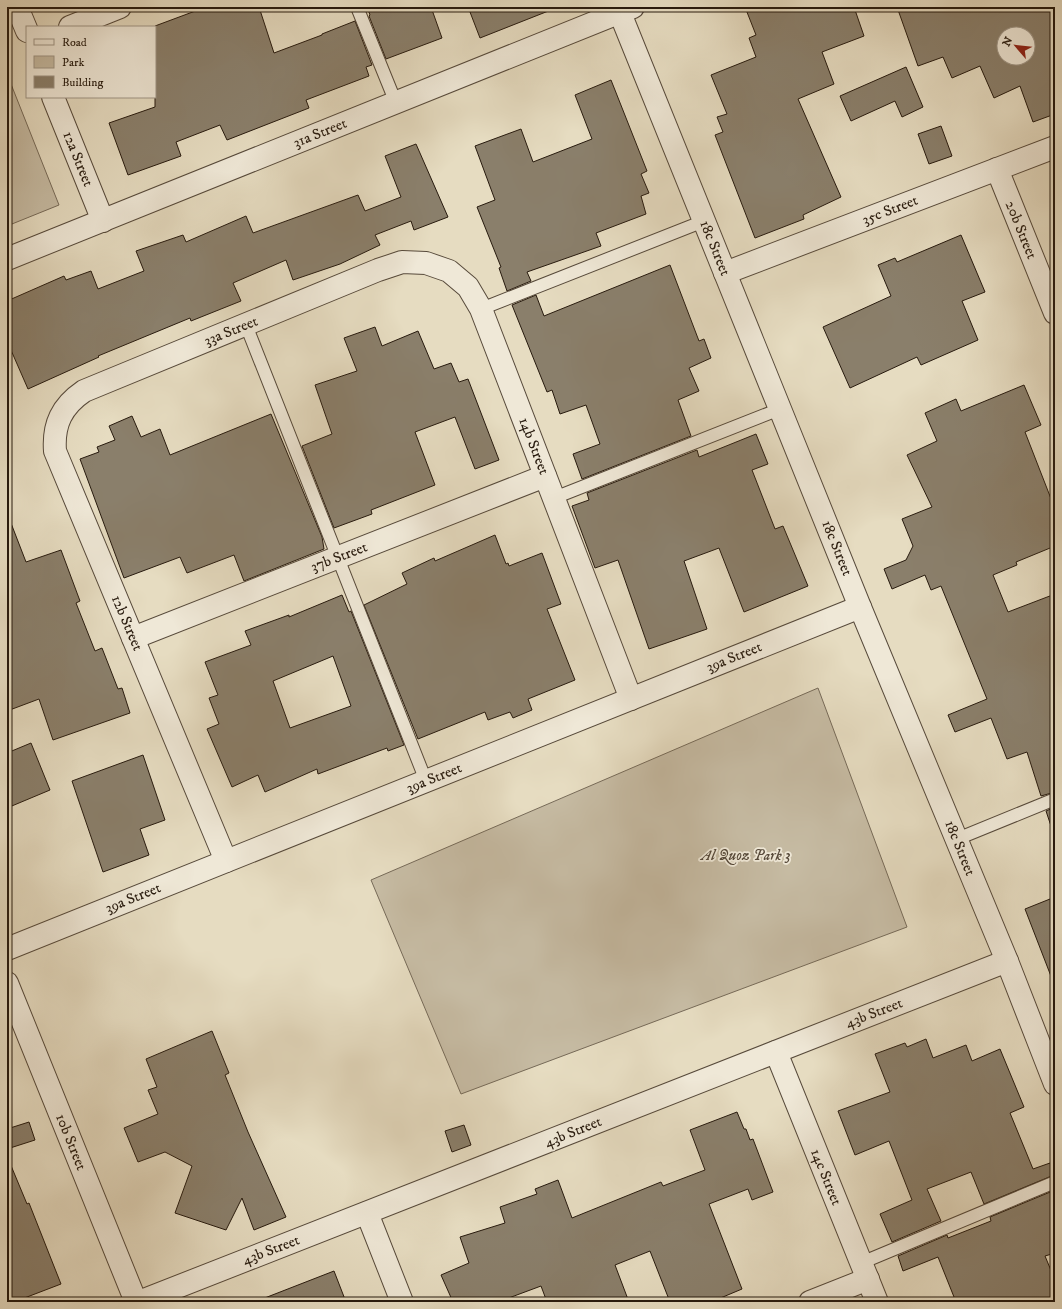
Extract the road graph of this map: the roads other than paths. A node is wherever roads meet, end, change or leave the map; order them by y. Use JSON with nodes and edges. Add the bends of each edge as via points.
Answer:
{"nodes":[{"id":1,"x":17,"y":7,"type":"edge"},
{"id":2,"x":120,"y":7,"type":"edge"},
{"id":3,"x":357,"y":7,"type":"edge"},
{"id":4,"x":612,"y":12,"type":"edge"},
{"id":5,"x":72,"y":26,"type":"edge"},
{"id":6,"x":26,"y":29,"type":"edge"},
{"id":7,"x":53,"y":98,"type":"edge"},
{"id":8,"x":396,"y":103,"type":"junction"},
{"id":9,"x":1055,"y":147,"type":"edge"},
{"id":10,"x":997,"y":169,"type":"junction"},
{"id":11,"x":103,"y":221,"type":"junction"},
{"id":12,"x":704,"y":221,"type":"junction"},
{"id":13,"x":7,"y":259,"type":"edge"},
{"id":14,"x":378,"y":270,"type":"joint"},
{"id":15,"x":725,"y":273,"type":"junction"},
{"id":16,"x":481,"y":308,"type":"junction"},
{"id":17,"x":1055,"y":313,"type":"edge"},
{"id":18,"x":246,"y":325,"type":"junction"},
{"id":19,"x":84,"y":391,"type":"joint"},
{"id":20,"x":780,"y":409,"type":"junction"},
{"id":21,"x":545,"y":476,"type":"junction"},
{"id":22,"x":554,"y":498,"type":"junction"},
{"id":23,"x":337,"y":558,"type":"junction"},
{"id":24,"x":860,"y":607,"type":"junction"},
{"id":25,"x":133,"y":638,"type":"junction"},
{"id":26,"x":631,"y":698,"type":"junction"},
{"id":27,"x":426,"y":781,"type":"junction"},
{"id":28,"x":1055,"y":799,"type":"edge"},
{"id":29,"x":957,"y":839,"type":"junction"},
{"id":30,"x":226,"y":861,"type":"junction"},
{"id":31,"x":7,"y":949,"type":"edge"},
{"id":32,"x":1007,"y":961,"type":"junction"},
{"id":33,"x":7,"y":982,"type":"edge"},
{"id":34,"x":776,"y":1052,"type":"junction"},
{"id":35,"x":1055,"y":1084,"type":"edge"},
{"id":36,"x":1055,"y":1182,"type":"edge"},
{"id":37,"x":367,"y":1213,"type":"junction"},
{"id":38,"x":864,"y":1271,"type":"junction"},
{"id":39,"x":137,"y":1302,"type":"edge"},
{"id":40,"x":402,"y":1302,"type":"edge"},
{"id":41,"x":810,"y":1302,"type":"edge"},
{"id":42,"x":877,"y":1302,"type":"edge"}],
"edges":[{"from":1,"to":6,"type":"street"},
{"from":2,"to":5,"type":"street"},
{"from":3,"to":8,"type":"lane"},
{"from":4,"to":8,"type":"street","name":"31a Street"},
{"from":4,"to":12,"type":"street","name":"18c Street"},
{"from":7,"to":11,"type":"street","name":"12a Street"},
{"from":8,"to":11,"type":"street","name":"31a Street"},
{"from":9,"to":10,"type":"street","name":"35c Street"},
{"from":10,"to":15,"type":"street","name":"35c Street"},
{"from":10,"to":17,"type":"street","name":"20b Street"},
{"from":11,"to":13,"type":"street","name":"31a Street"},
{"from":12,"to":15,"type":"street","name":"18c Street"},
{"from":12,"to":16,"type":"lane"},
{"from":14,"to":16,"type":"street","name":"14b Street","via":[[402,262],[426,262],[449,271],[468,287]]},
{"from":14,"to":18,"type":"street","name":"33a Street"},
{"from":15,"to":20,"type":"street","name":"18c Street"},
{"from":16,"to":21,"type":"street","name":"14b Street"},
{"from":18,"to":19,"type":"street","name":"33a Street"},
{"from":18,"to":23,"type":"lane"},
{"from":19,"to":25,"type":"street","name":"12b Street","via":[[62,410],[56,423],[55,451]]},
{"from":20,"to":22,"type":"lane"},
{"from":20,"to":24,"type":"street","name":"18c Street"},
{"from":21,"to":22,"type":"street","name":"14b Street"},
{"from":21,"to":23,"type":"street","name":"37b Street"},
{"from":22,"to":26,"type":"street","name":"14b Street"},
{"from":23,"to":25,"type":"street","name":"37b Street"},
{"from":23,"to":27,"type":"lane"},
{"from":24,"to":26,"type":"street","name":"39a Street"},
{"from":24,"to":29,"type":"street","name":"18c Street"},
{"from":25,"to":30,"type":"street","name":"12b Street"},
{"from":26,"to":27,"type":"street","name":"39a Street"},
{"from":27,"to":30,"type":"street","name":"39a Street"},
{"from":28,"to":29,"type":"lane"},
{"from":29,"to":32,"type":"street","name":"18c Street"},
{"from":30,"to":31,"type":"street","name":"39a Street"},
{"from":32,"to":34,"type":"street","name":"43b Street"},
{"from":32,"to":35,"type":"street","name":"18c Street"},
{"from":33,"to":39,"type":"street","name":"10b Street"},
{"from":34,"to":37,"type":"street","name":"43b Street"},
{"from":34,"to":38,"type":"street","name":"14c Street"},
{"from":36,"to":38,"type":"lane"},
{"from":37,"to":39,"type":"street","name":"43b Street"},
{"from":37,"to":40,"type":"street"},
{"from":38,"to":41,"type":"street"},
{"from":38,"to":42,"type":"street","name":"14c Street"}]}
